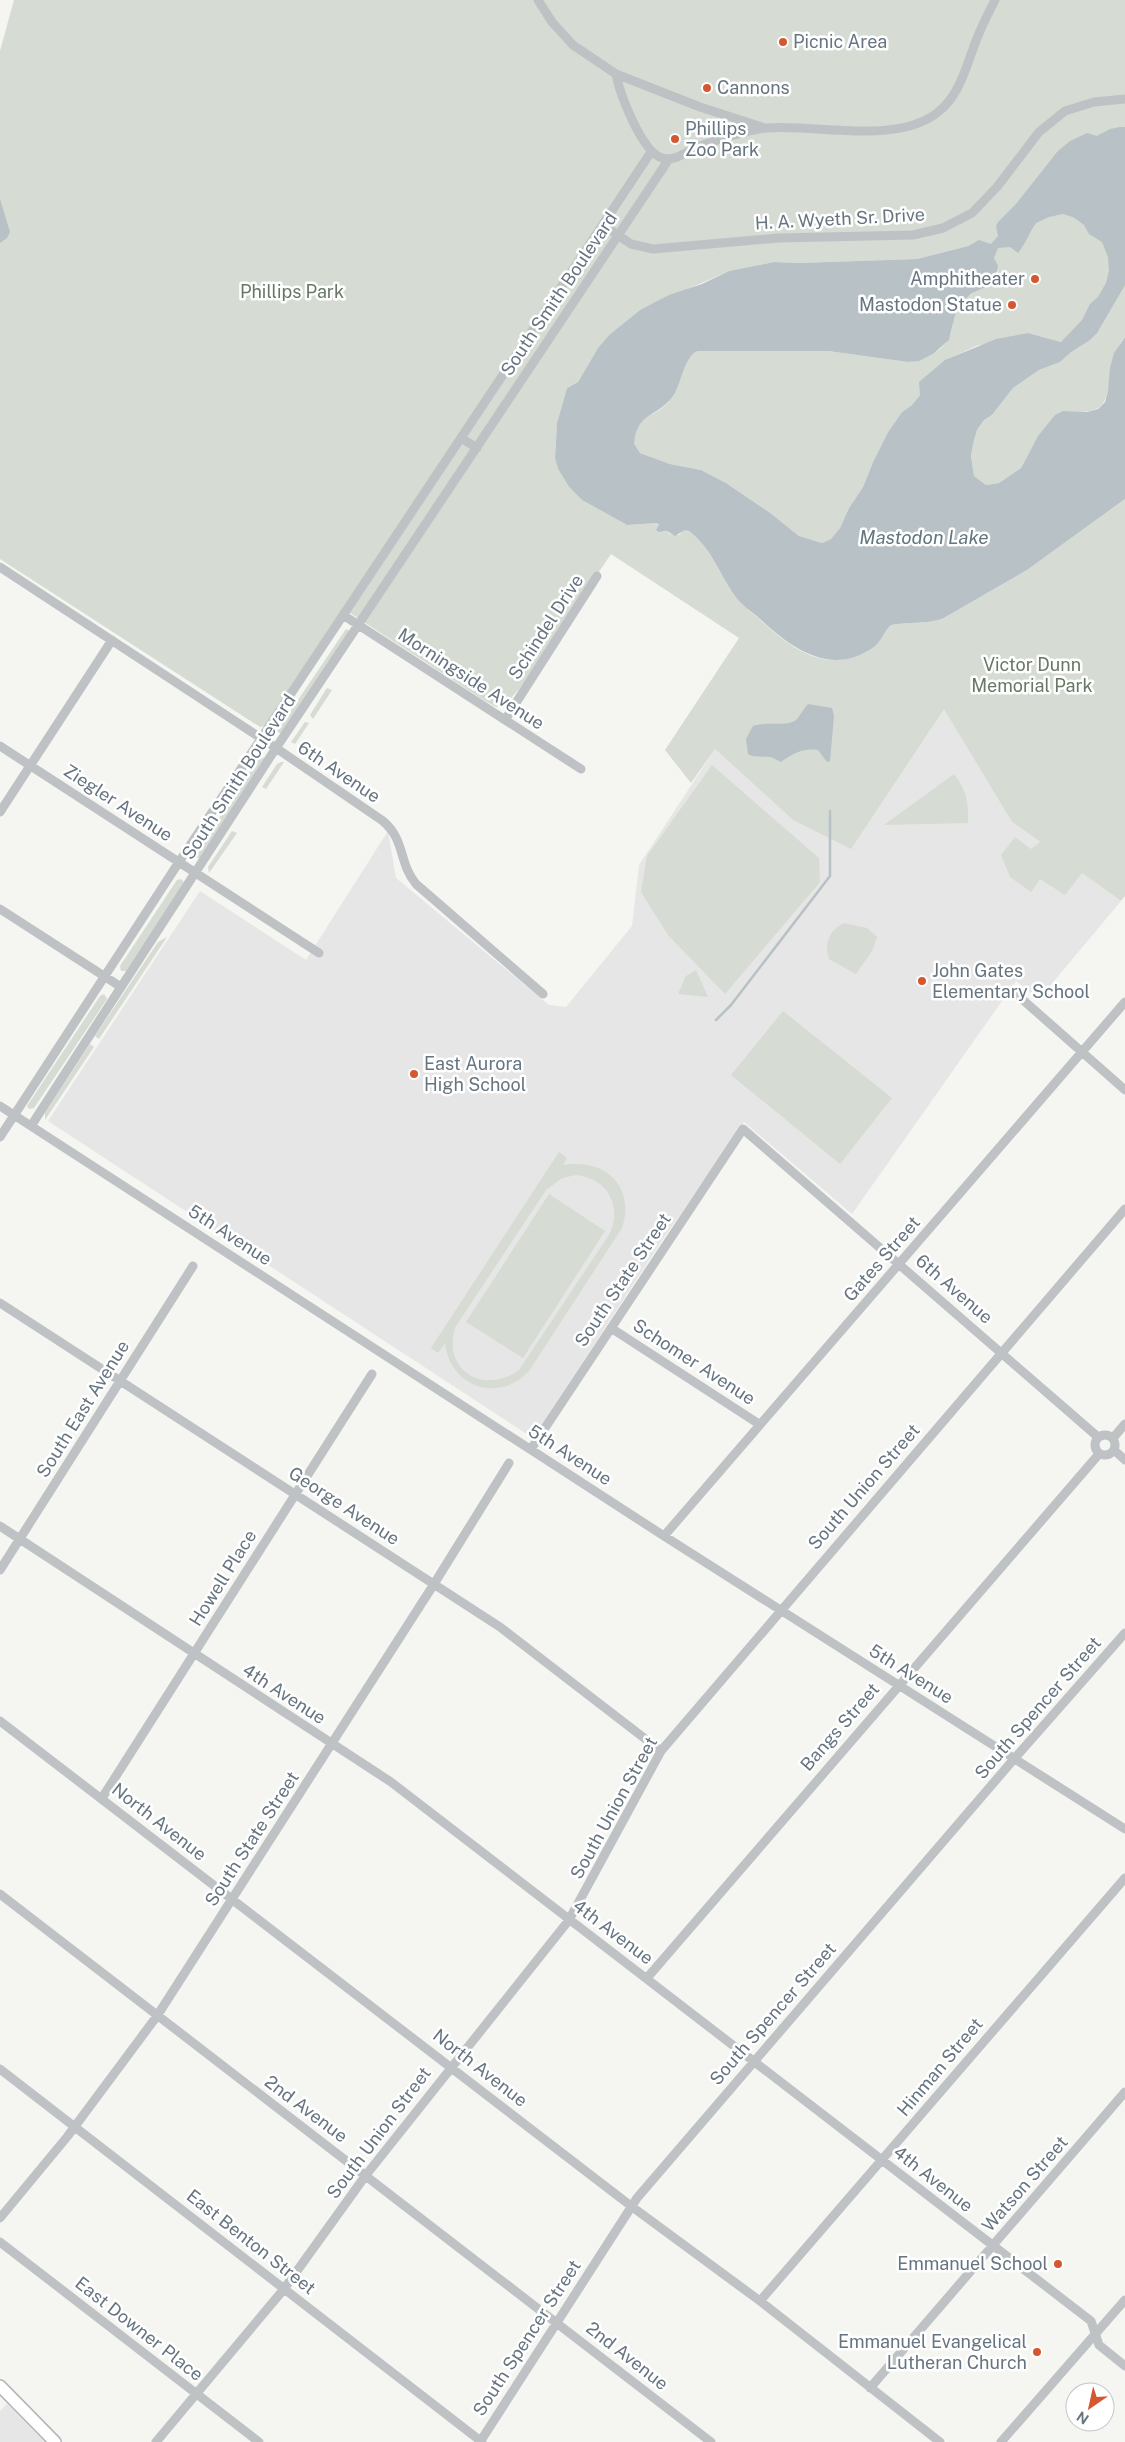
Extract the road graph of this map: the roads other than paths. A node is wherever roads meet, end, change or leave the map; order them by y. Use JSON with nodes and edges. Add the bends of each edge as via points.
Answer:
{"nodes":[{"id":1,"x":538,"y":0,"type":"edge"},
{"id":2,"x":995,"y":0,"type":"edge"},
{"id":3,"x":616,"y":74,"type":"junction"},
{"id":4,"x":1125,"y":99,"type":"edge"},
{"id":5,"x":765,"y":128,"type":"junction"},
{"id":6,"x":651,"y":152,"type":"junction"},
{"id":7,"x":670,"y":159,"type":"junction"},
{"id":8,"x":603,"y":225,"type":"junction"},
{"id":9,"x":618,"y":235,"type":"junction"},
{"id":10,"x":461,"y":438,"type":"junction"},
{"id":11,"x":477,"y":448,"type":"junction"},
{"id":12,"x":0,"y":568,"type":"edge"},
{"id":13,"x":597,"y":576,"type":"dead end"},
{"id":14,"x":343,"y":615,"type":"junction"},
{"id":15,"x":359,"y":626,"type":"junction"},
{"id":16,"x":112,"y":640,"type":"junction"},
{"id":17,"x":505,"y":720,"type":"junction"},
{"id":18,"x":261,"y":739,"type":"junction"},
{"id":19,"x":0,"y":746,"type":"edge"},
{"id":20,"x":276,"y":748,"type":"junction"},
{"id":21,"x":30,"y":766,"type":"junction"},
{"id":22,"x":581,"y":770,"type":"dead end"},
{"id":23,"x":0,"y":812,"type":"edge"},
{"id":24,"x":179,"y":862,"type":"junction"},
{"id":25,"x":195,"y":873,"type":"junction"},
{"id":26,"x":1,"y":912,"type":"edge"},
{"id":27,"x":319,"y":953,"type":"dead end"},
{"id":28,"x":106,"y":977,"type":"junction"},
{"id":29,"x":121,"y":987,"type":"junction"},
{"id":30,"x":1014,"y":992,"type":"dead end"},
{"id":31,"x":543,"y":994,"type":"dead end"},
{"id":32,"x":1125,"y":1002,"type":"edge"},
{"id":33,"x":1082,"y":1052,"type":"junction"},
{"id":34,"x":1125,"y":1090,"type":"edge"},
{"id":35,"x":0,"y":1106,"type":"edge"},
{"id":36,"x":14,"y":1115,"type":"junction"},
{"id":37,"x":31,"y":1126,"type":"junction"},
{"id":38,"x":743,"y":1129,"type":"joint"},
{"id":39,"x":0,"y":1137,"type":"edge"},
{"id":40,"x":1125,"y":1210,"type":"edge"},
{"id":41,"x":900,"y":1264,"type":"junction"},
{"id":42,"x":193,"y":1266,"type":"dead end"},
{"id":43,"x":0,"y":1303,"type":"edge"},
{"id":44,"x":611,"y":1328,"type":"junction"},
{"id":45,"x":1002,"y":1352,"type":"junction"},
{"id":46,"x":372,"y":1374,"type":"dead end"},
{"id":47,"x":120,"y":1381,"type":"junction"},
{"id":48,"x":759,"y":1424,"type":"junction"},
{"id":49,"x":1125,"y":1424,"type":"edge"},
{"id":50,"x":1098,"y":1436,"type":"junction"},
{"id":51,"x":1113,"y":1438,"type":"junction"},
{"id":52,"x":531,"y":1449,"type":"junction"},
{"id":53,"x":1114,"y":1450,"type":"junction"},
{"id":54,"x":1099,"y":1454,"type":"junction"},
{"id":55,"x":1125,"y":1460,"type":"edge"},
{"id":56,"x":509,"y":1463,"type":"dead end"},
{"id":57,"x":295,"y":1494,"type":"junction"},
{"id":58,"x":0,"y":1526,"type":"edge"},
{"id":59,"x":664,"y":1536,"type":"junction"},
{"id":60,"x":20,"y":1539,"type":"junction"},
{"id":61,"x":0,"y":1570,"type":"edge"},
{"id":62,"x":434,"y":1584,"type":"junction"},
{"id":63,"x":780,"y":1610,"type":"junction"},
{"id":64,"x":1125,"y":1633,"type":"edge"},
{"id":65,"x":194,"y":1654,"type":"junction"},
{"id":66,"x":898,"y":1685,"type":"junction"},
{"id":67,"x":0,"y":1721,"type":"edge"},
{"id":68,"x":332,"y":1744,"type":"junction"},
{"id":69,"x":660,"y":1751,"type":"junction"},
{"id":70,"x":1014,"y":1758,"type":"junction"},
{"id":71,"x":102,"y":1798,"type":"junction"},
{"id":72,"x":1125,"y":1828,"type":"edge"},
{"id":73,"x":1125,"y":1878,"type":"edge"},
{"id":74,"x":0,"y":1894,"type":"edge"},
{"id":75,"x":233,"y":1899,"type":"junction"},
{"id":76,"x":570,"y":1920,"type":"junction"},
{"id":77,"x":647,"y":1978,"type":"junction"},
{"id":78,"x":157,"y":2016,"type":"junction"},
{"id":79,"x":753,"y":2062,"type":"junction"},
{"id":80,"x":451,"y":2066,"type":"junction"},
{"id":81,"x":0,"y":2069,"type":"edge"},
{"id":82,"x":1125,"y":2092,"type":"edge"},
{"id":83,"x":75,"y":2127,"type":"junction"},
{"id":84,"x":882,"y":2160,"type":"junction"},
{"id":85,"x":366,"y":2175,"type":"junction"},
{"id":86,"x":631,"y":2206,"type":"junction"},
{"id":87,"x":0,"y":2218,"type":"edge"},
{"id":88,"x":0,"y":2242,"type":"edge"},
{"id":89,"x":993,"y":2246,"type":"junction"},
{"id":90,"x":284,"y":2288,"type":"junction"},
{"id":91,"x":1125,"y":2300,"type":"edge"},
{"id":92,"x":760,"y":2301,"type":"junction"},
{"id":93,"x":556,"y":2322,"type":"junction"},
{"id":94,"x":1096,"y":2334,"type":"junction"},
{"id":95,"x":1125,"y":2366,"type":"edge"},
{"id":96,"x":0,"y":2386,"type":"edge"},
{"id":97,"x":870,"y":2388,"type":"junction"},
{"id":98,"x":197,"y":2394,"type":"junction"},
{"id":99,"x":54,"y":2442,"type":"edge"},
{"id":100,"x":156,"y":2442,"type":"edge"},
{"id":101,"x":259,"y":2442,"type":"edge"},
{"id":102,"x":481,"y":2442,"type":"edge"},
{"id":103,"x":711,"y":2442,"type":"edge"},
{"id":104,"x":940,"y":2442,"type":"edge"},
{"id":105,"x":1002,"y":2442,"type":"edge"}],
"edges":[{"from":1,"to":3,"type":"street","via":[[573,45]]},
{"from":2,"to":5,"type":"street","via":[[954,94],[948,104],[931,118],[891,130]]},
{"from":3,"to":5,"type":"street"},
{"from":3,"to":6,"type":"street","via":[[630,113]]},
{"from":4,"to":9,"type":"street","name":"H. A. Wyeth Sr. Drive","via":[[1094,102],[1065,111],[1040,132],[972,213],[943,228],[912,235],[779,238],[653,249],[631,244]]},
{"from":5,"to":7,"type":"street","via":[[697,147]]},
{"from":6,"to":7,"type":"street"},
{"from":6,"to":8,"type":"street","name":"South Smith Boulevard"},
{"from":7,"to":9,"type":"street","name":"South Smith Boulevard"},
{"from":8,"to":9,"type":"street","name":"H. A. Wyeth Sr. Drive"},
{"from":8,"to":10,"type":"street","name":"South Smith Boulevard"},
{"from":9,"to":11,"type":"street","name":"South Smith Boulevard"},
{"from":10,"to":11,"type":"street"},
{"from":10,"to":14,"type":"street","name":"South Smith Boulevard"},
{"from":11,"to":15,"type":"street","name":"South Smith Boulevard"},
{"from":12,"to":16,"type":"street","name":"6th Avenue"},
{"from":13,"to":17,"type":"street","name":"Schindel Drive"},
{"from":14,"to":15,"type":"street","name":"Morningside Avenue"},
{"from":14,"to":18,"type":"street","name":"South Smith Boulevard"},
{"from":15,"to":17,"type":"street","name":"Morningside Avenue"},
{"from":15,"to":20,"type":"street","name":"South Smith Boulevard"},
{"from":16,"to":18,"type":"street","name":"6th Avenue"},
{"from":16,"to":21,"type":"street"},
{"from":17,"to":22,"type":"street","name":"Morningside Avenue"},
{"from":18,"to":20,"type":"street","name":"6th Avenue"},
{"from":18,"to":24,"type":"street","name":"South Smith Boulevard"},
{"from":19,"to":21,"type":"street","name":"Ziegler Avenue"},
{"from":20,"to":25,"type":"street","name":"South Smith Boulevard"},
{"from":20,"to":31,"type":"street","name":"6th Avenue","via":[[394,831],[404,865],[416,884]]},
{"from":21,"to":23,"type":"street"},
{"from":21,"to":24,"type":"street","name":"Ziegler Avenue"},
{"from":24,"to":25,"type":"street","name":"Ziegler Avenue"},
{"from":24,"to":28,"type":"street","name":"South Smith Boulevard"},
{"from":25,"to":27,"type":"street","name":"Ziegler Avenue"},
{"from":25,"to":29,"type":"street","name":"South Smith Boulevard"},
{"from":26,"to":28,"type":"street"},
{"from":28,"to":29,"type":"street"},
{"from":28,"to":36,"type":"street","name":"South Smith Boulevard"},
{"from":29,"to":37,"type":"street","name":"South Smith Boulevard"},
{"from":30,"to":33,"type":"street"},
{"from":32,"to":33,"type":"street","name":"Gates Street"},
{"from":33,"to":34,"type":"street"},
{"from":33,"to":41,"type":"street","name":"Gates Street"},
{"from":35,"to":36,"type":"street","name":"5th Avenue"},
{"from":36,"to":37,"type":"street","name":"5th Avenue"},
{"from":36,"to":39,"type":"street","name":"South Smith Boulevard"},
{"from":37,"to":52,"type":"street","name":"5th Avenue"},
{"from":38,"to":41,"type":"street","name":"6th Avenue"},
{"from":38,"to":44,"type":"street","name":"South State Street"},
{"from":40,"to":45,"type":"street","name":"South Union Street"},
{"from":41,"to":45,"type":"street","name":"6th Avenue"},
{"from":41,"to":48,"type":"street","name":"Gates Street"},
{"from":42,"to":47,"type":"street","name":"South East Avenue"},
{"from":43,"to":47,"type":"street","name":"George Avenue"},
{"from":44,"to":48,"type":"street","name":"Schomer Avenue"},
{"from":44,"to":52,"type":"street","name":"South State Street"},
{"from":45,"to":50,"type":"street","name":"6th Avenue"},
{"from":45,"to":63,"type":"street","name":"South Union Street"},
{"from":46,"to":57,"type":"street","name":"Howell Place"},
{"from":47,"to":57,"type":"street","name":"George Avenue"},
{"from":47,"to":60,"type":"street","name":"South East Avenue"},
{"from":48,"to":59,"type":"street","name":"Gates Street"},
{"from":49,"to":51,"type":"street"},
{"from":50,"to":51,"type":"street","via":[[1106,1434]]},
{"from":50,"to":54,"type":"street","via":[[1095,1444]]},
{"from":51,"to":53,"type":"street"},
{"from":52,"to":59,"type":"street","name":"5th Avenue"},
{"from":53,"to":54,"type":"street","via":[[1109,1454]]},
{"from":53,"to":55,"type":"street"},
{"from":54,"to":66,"type":"street","name":"Bangs Street"},
{"from":56,"to":62,"type":"street","name":"South State Street"},
{"from":57,"to":62,"type":"street","name":"George Avenue"},
{"from":57,"to":65,"type":"street","name":"Howell Place"},
{"from":58,"to":60,"type":"street","name":"4th Avenue"},
{"from":59,"to":63,"type":"street","name":"5th Avenue"},
{"from":60,"to":61,"type":"street","name":"South East Avenue"},
{"from":60,"to":65,"type":"street","name":"4th Avenue"},
{"from":62,"to":68,"type":"street","name":"South State Street"},
{"from":62,"to":69,"type":"street","name":"George Avenue","via":[[514,1638]]},
{"from":63,"to":66,"type":"street","name":"5th Avenue"},
{"from":63,"to":69,"type":"street","name":"South Union Street"},
{"from":64,"to":70,"type":"street","name":"South Spencer Street"},
{"from":65,"to":68,"type":"street","name":"4th Avenue"},
{"from":65,"to":71,"type":"street","name":"Howell Place"},
{"from":66,"to":70,"type":"street","name":"5th Avenue"},
{"from":66,"to":77,"type":"street","name":"Bangs Street"},
{"from":67,"to":71,"type":"street","name":"North Avenue"},
{"from":68,"to":75,"type":"street","name":"South State Street"},
{"from":68,"to":76,"type":"street","name":"4th Avenue","via":[[391,1782]]},
{"from":69,"to":76,"type":"street","name":"South Union Street"},
{"from":70,"to":72,"type":"street","name":"5th Avenue"},
{"from":70,"to":79,"type":"street","name":"South Spencer Street"},
{"from":71,"to":75,"type":"street","name":"North Avenue"},
{"from":73,"to":84,"type":"street","name":"Hinman Street"},
{"from":74,"to":78,"type":"street","name":"2nd Avenue"},
{"from":75,"to":78,"type":"street","name":"South State Street"},
{"from":75,"to":80,"type":"street","name":"North Avenue"},
{"from":76,"to":77,"type":"street","name":"4th Avenue"},
{"from":76,"to":80,"type":"street","name":"South Union Street"},
{"from":77,"to":79,"type":"street","name":"4th Avenue"},
{"from":78,"to":83,"type":"street","name":"South State Street"},
{"from":78,"to":85,"type":"street","name":"2nd Avenue"},
{"from":79,"to":84,"type":"street","name":"4th Avenue"},
{"from":79,"to":86,"type":"street","name":"South Spencer Street"},
{"from":80,"to":85,"type":"street","name":"South Union Street"},
{"from":80,"to":86,"type":"street","name":"North Avenue"},
{"from":81,"to":83,"type":"street","name":"East Benton Street"},
{"from":82,"to":89,"type":"street","name":"Watson Street"},
{"from":83,"to":87,"type":"street","name":"South State Street"},
{"from":83,"to":90,"type":"street","name":"East Benton Street"},
{"from":84,"to":89,"type":"street","name":"4th Avenue"},
{"from":84,"to":92,"type":"street","name":"Hinman Street"},
{"from":85,"to":90,"type":"street","name":"South Union Street"},
{"from":85,"to":93,"type":"street","name":"2nd Avenue"},
{"from":86,"to":92,"type":"street","name":"North Avenue"},
{"from":86,"to":93,"type":"street","name":"South Spencer Street"},
{"from":88,"to":98,"type":"street","name":"East Downer Place"},
{"from":89,"to":94,"type":"street","name":"4th Avenue","via":[[1091,2321]]},
{"from":89,"to":97,"type":"street","name":"Watson Street"},
{"from":90,"to":98,"type":"street","name":"South Union Street"},
{"from":90,"to":102,"type":"street","name":"East Benton Street"},
{"from":91,"to":94,"type":"street"},
{"from":92,"to":97,"type":"street","name":"North Avenue"},
{"from":93,"to":102,"type":"street","name":"South Spencer Street"},
{"from":93,"to":103,"type":"street","name":"2nd Avenue"},
{"from":94,"to":95,"type":"street","name":"4th Avenue","via":[[1099,2345]]},
{"from":94,"to":105,"type":"street"},
{"from":96,"to":99,"type":"main road"},
{"from":97,"to":104,"type":"street","name":"North Avenue"},
{"from":98,"to":100,"type":"street","name":"South Union Street"},
{"from":98,"to":101,"type":"street","name":"East Downer Place"}]}
